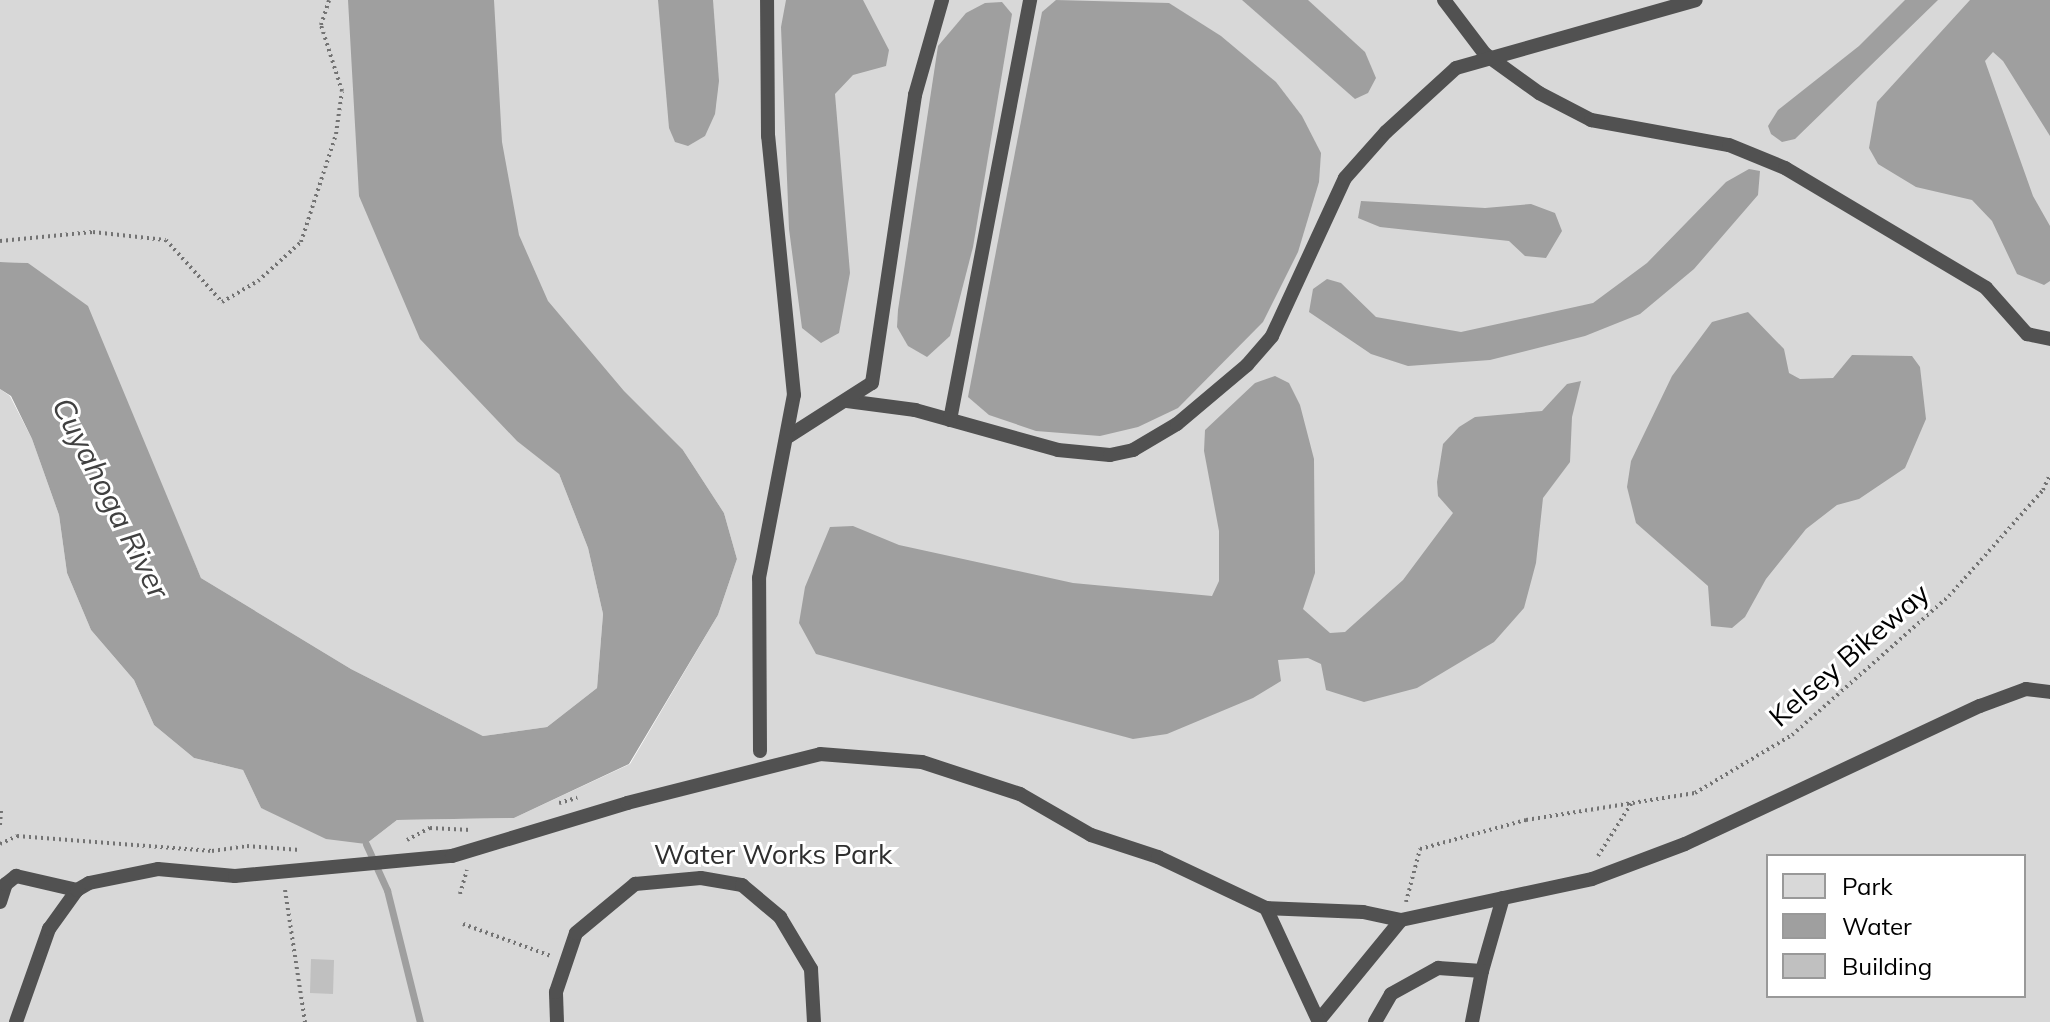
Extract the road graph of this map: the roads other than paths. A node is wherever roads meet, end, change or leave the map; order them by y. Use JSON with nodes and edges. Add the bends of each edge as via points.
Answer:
{"nodes":[{"id":1,"x":767,"y":0,"type":"edge"},
{"id":2,"x":942,"y":0,"type":"edge"},
{"id":3,"x":1030,"y":0,"type":"edge"},
{"id":4,"x":1444,"y":0,"type":"edge"},
{"id":5,"x":1696,"y":0,"type":"edge"},
{"id":6,"x":1491,"y":58,"type":"junction"},
{"id":7,"x":2050,"y":339,"type":"edge"},
{"id":8,"x":847,"y":401,"type":"junction"},
{"id":9,"x":950,"y":420,"type":"junction"},
{"id":10,"x":789,"y":436,"type":"junction"},
{"id":11,"x":2050,"y":692,"type":"edge"},
{"id":12,"x":760,"y":751,"type":"dead end"},
{"id":13,"x":77,"y":890,"type":"junction"},
{"id":14,"x":1503,"y":898,"type":"junction"},
{"id":15,"x":0,"y":902,"type":"edge"},
{"id":16,"x":1266,"y":908,"type":"junction"},
{"id":17,"x":1401,"y":920,"type":"junction"},
{"id":18,"x":1482,"y":971,"type":"junction"},
{"id":19,"x":1320,"y":1020,"type":"edge"},
{"id":20,"x":16,"y":1022,"type":"edge"},
{"id":21,"x":557,"y":1022,"type":"edge"},
{"id":22,"x":814,"y":1022,"type":"edge"},
{"id":23,"x":1375,"y":1022,"type":"edge"},
{"id":24,"x":1472,"y":1022,"type":"edge"}],
"edges":[{"from":1,"to":10,"type":"lane","via":[[768,136],[794,395]]},
{"from":2,"to":8,"type":"lane","via":[[915,95],[878,360],[872,383]]},
{"from":3,"to":9,"type":"lane"},
{"from":4,"to":6,"type":"lane"},
{"from":5,"to":6,"type":"lane"},
{"from":6,"to":7,"type":"lane","via":[[1539,93],[1591,120],[1729,145],[1785,168],[1986,288],[2027,334]]},
{"from":6,"to":9,"type":"lane","via":[[1456,68],[1345,178],[1272,336],[1247,365],[1177,424],[1133,450],[1110,455],[1058,450]]},
{"from":8,"to":9,"type":"lane"},
{"from":8,"to":10,"type":"lane"},
{"from":10,"to":12,"type":"lane","via":[[759,578]]},
{"from":11,"to":14,"type":"lane","via":[[2026,689],[1980,706],[1685,844],[1582,882]]},
{"from":13,"to":15,"type":"lane","via":[[16,876],[6,884]]},
{"from":13,"to":16,"type":"lane","via":[[158,869],[235,876],[466,852],[627,803],[820,754],[922,762],[1020,794],[1091,835],[1158,857]]},
{"from":13,"to":20,"type":"lane","via":[[49,929]]},
{"from":14,"to":17,"type":"lane"},
{"from":14,"to":18,"type":"lane"},
{"from":16,"to":17,"type":"lane","via":[[1363,912]]},
{"from":16,"to":19,"type":"lane"},
{"from":17,"to":19,"type":"lane"},
{"from":18,"to":23,"type":"lane","via":[[1438,968],[1391,994]]},
{"from":18,"to":24,"type":"lane"},
{"from":21,"to":22,"type":"lane","via":[[556,992],[576,933],[635,884],[701,878],[742,885],[780,917],[811,969]]}]}
